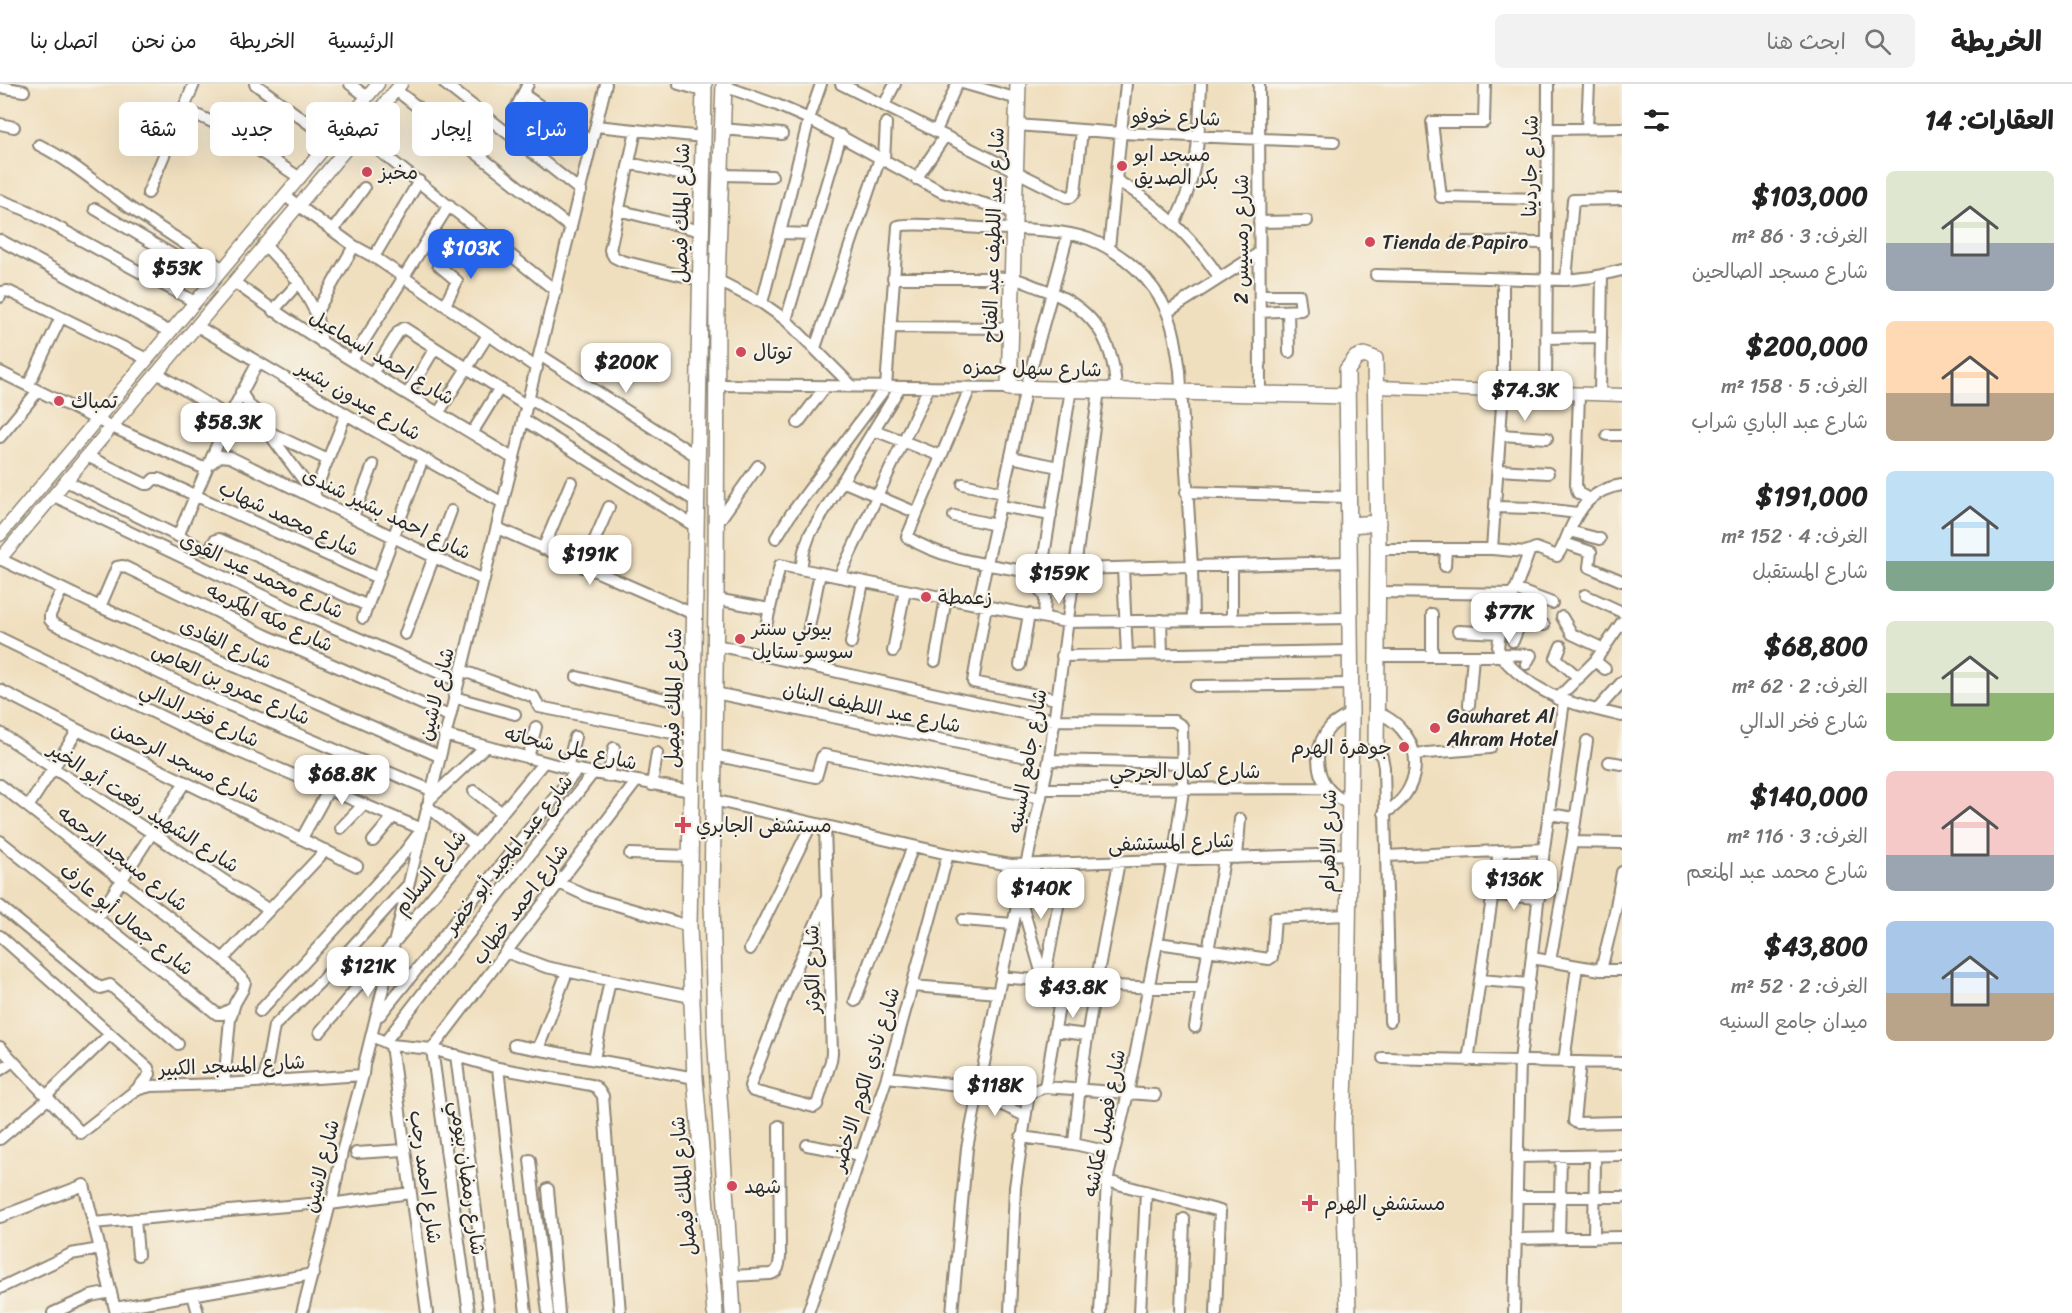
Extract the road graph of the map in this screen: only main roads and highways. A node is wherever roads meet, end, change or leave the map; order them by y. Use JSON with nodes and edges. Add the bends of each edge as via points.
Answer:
{"nodes":[{"id":1,"x":724,"y":85,"type":"edge"},
{"id":2,"x":704,"y":87,"type":"edge"},
{"id":3,"x":1018,"y":92,"type":"edge"},
{"id":4,"x":1009,"y":388,"type":"joint"},
{"id":5,"x":1347,"y":396,"type":"junction"},
{"id":6,"x":698,"y":419,"type":"junction"},
{"id":7,"x":716,"y":420,"type":"junction"},
{"id":8,"x":1378,"y":523,"type":"junction"},
{"id":9,"x":1348,"y":525,"type":"junction"},
{"id":10,"x":1376,"y":748,"type":"road end"},
{"id":11,"x":689,"y":872,"type":"junction"},
{"id":12,"x":712,"y":873,"type":"junction"},
{"id":13,"x":715,"y":1313,"type":"edge"},
{"id":14,"x":733,"y":1313,"type":"edge"},
{"id":15,"x":1348,"y":1313,"type":"edge"}],
"edges":[{"from":1,"to":7,"type":"main road","name":"شارع الملك فيصل"},
{"from":2,"to":6,"type":"main road","name":"شارع الملك فيصل"},
{"from":3,"to":4,"type":"main road","name":"شارع عبد اللطيف عبد الفتاح"},
{"from":4,"to":5,"type":"main road","name":"شارع سهل حمزه"},
{"from":5,"to":8,"type":"main road","name":"شارع الاهرام","via":[[1347,370],[1360,356],[1375,359]]},
{"from":5,"to":9,"type":"main road","name":"شارع الاهرام"},
{"from":6,"to":7,"type":"main road"},
{"from":6,"to":11,"type":"main road","name":"شارع الملك فيصل"},
{"from":7,"to":12,"type":"main road","name":"شارع الملك فيصل"},
{"from":8,"to":9,"type":"main road"},
{"from":8,"to":10,"type":"main road"},
{"from":9,"to":15,"type":"main road","name":"شارع الاهرام","via":[[1351,713],[1343,1126]]},
{"from":11,"to":12,"type":"main road"},
{"from":11,"to":13,"type":"main road","name":"شارع الملك فيصل","via":[[695,1078]]},
{"from":12,"to":14,"type":"main road","name":"شارع الملك فيصل","via":[[715,1033]]}]}
